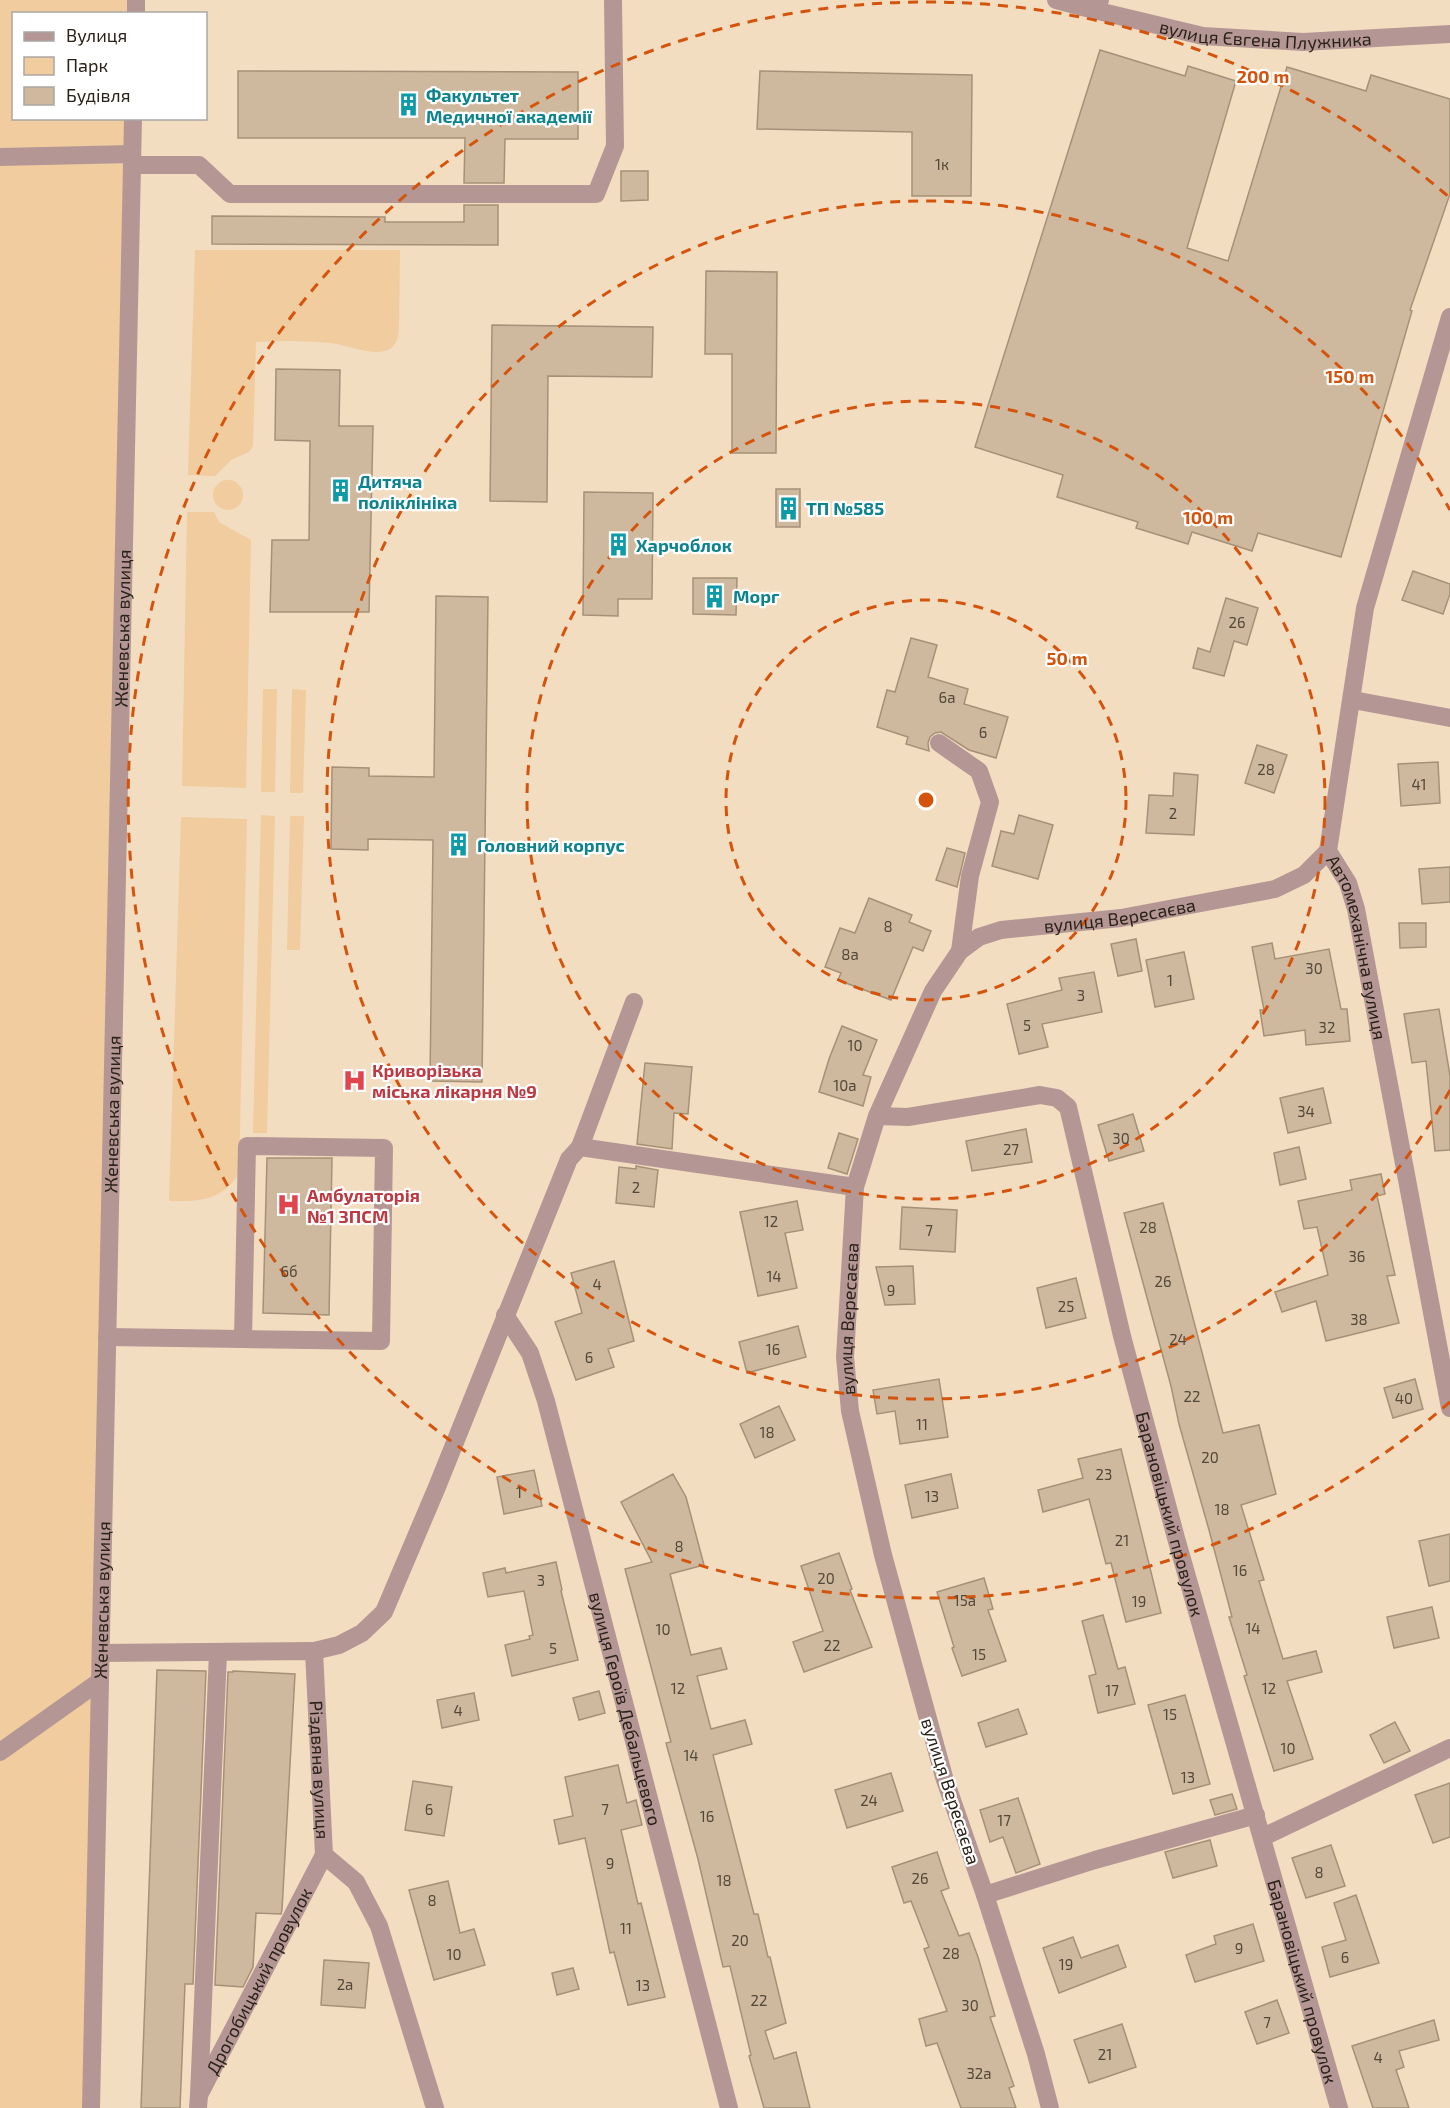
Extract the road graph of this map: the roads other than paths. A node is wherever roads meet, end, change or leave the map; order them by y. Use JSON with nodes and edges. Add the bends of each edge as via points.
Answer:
{"nodes":[{"id":1,"x":613,"y":0,"type":"edge"},
{"id":2,"x":1056,"y":0,"type":"edge"},
{"id":3,"x":1097,"y":5,"type":"edge"},
{"id":4,"x":1450,"y":34,"type":"edge"},
{"id":5,"x":133,"y":120,"type":"edge"},
{"id":6,"x":0,"y":157,"type":"edge"},
{"id":7,"x":133,"y":160,"type":"junction"},
{"id":8,"x":1450,"y":317,"type":"edge"},
{"id":9,"x":1353,"y":700,"type":"junction"},
{"id":10,"x":1450,"y":718,"type":"edge"},
{"id":11,"x":939,"y":743,"type":"dead end"},
{"id":12,"x":1328,"y":851,"type":"junction"},
{"id":13,"x":960,"y":951,"type":"junction"},
{"id":14,"x":634,"y":1002,"type":"dead end"},
{"id":15,"x":877,"y":1116,"type":"junction"},
{"id":16,"x":580,"y":1147,"type":"junction"},
{"id":17,"x":855,"y":1187,"type":"junction"},
{"id":18,"x":505,"y":1315,"type":"junction"},
{"id":19,"x":107,"y":1337,"type":"junction"},
{"id":20,"x":243,"y":1339,"type":"junction"},
{"id":21,"x":1450,"y":1408,"type":"edge"},
{"id":22,"x":314,"y":1651,"type":"junction"},
{"id":23,"x":101,"y":1653,"type":"junction"},
{"id":24,"x":218,"y":1653,"type":"junction"},
{"id":25,"x":100,"y":1681,"type":"junction"},
{"id":26,"x":1450,"y":1748,"type":"edge"},
{"id":27,"x":0,"y":1752,"type":"edge"},
{"id":28,"x":1256,"y":1815,"type":"junction"},
{"id":29,"x":1263,"y":1837,"type":"junction"},
{"id":30,"x":324,"y":1855,"type":"junction"},
{"id":31,"x":985,"y":1895,"type":"junction"},
{"id":32,"x":199,"y":2102,"type":"edge"},
{"id":33,"x":91,"y":2108,"type":"edge"},
{"id":34,"x":435,"y":2108,"type":"edge"},
{"id":35,"x":729,"y":2108,"type":"edge"},
{"id":36,"x":1050,"y":2108,"type":"edge"},
{"id":37,"x":1339,"y":2108,"type":"edge"}],
"edges":[{"from":1,"to":7,"type":"street","via":[[615,146],[596,194],[230,194],[200,165]]},
{"from":2,"to":3,"type":"street","name":"вулиця Євгена Плужника"},
{"from":3,"to":4,"type":"street","name":"вулиця Євгена Плужника","via":[[1203,36],[1303,42]]},
{"from":5,"to":7,"type":"street","name":"Женевська вулиця"},
{"from":6,"to":7,"type":"street"},
{"from":7,"to":19,"type":"street","name":"Женевська вулиця"},
{"from":8,"to":9,"type":"street","name":"Автомеханічна вулиця","via":[[1365,608]]},
{"from":9,"to":10,"type":"street"},
{"from":9,"to":12,"type":"street","name":"Автомеханічна вулиця"},
{"from":11,"to":13,"type":"street","via":[[979,771],[990,802],[970,876]]},
{"from":12,"to":13,"type":"street","name":"вулиця Вересаєва","via":[[1304,875],[1275,888],[1121,918],[1001,930],[979,937]]},
{"from":12,"to":21,"type":"street","name":"Автомеханічна вулиця","via":[[1348,883],[1356,909]]},
{"from":13,"to":15,"type":"street","name":"вулиця Вересаєва","via":[[933,991]]},
{"from":14,"to":16,"type":"street"},
{"from":15,"to":17,"type":"street","name":"вулиця Вересаєва"},
{"from":15,"to":28,"type":"street","name":"Барановіцький провулок","via":[[908,1117],[1040,1095],[1057,1098],[1068,1107],[1122,1336]]},
{"from":16,"to":17,"type":"street"},
{"from":16,"to":18,"type":"street","via":[[569,1159]]},
{"from":17,"to":31,"type":"street","name":"вулиця Вересаєва","via":[[845,1357],[850,1412],[883,1555],[944,1777]]},
{"from":18,"to":22,"type":"street","via":[[384,1612],[362,1633]]},
{"from":18,"to":35,"type":"street","name":"вулиця Героїв Дебальцевого","via":[[530,1353],[546,1401]]},
{"from":19,"to":20,"type":"street"},
{"from":19,"to":23,"type":"street","name":"Женевська вулиця"},
{"from":20,"to":20,"type":"street","via":[[247,1146],[384,1148],[381,1341]]},
{"from":22,"to":24,"type":"street"},
{"from":22,"to":30,"type":"street","name":"Різдвяна вулиця"},
{"from":23,"to":24,"type":"street"},
{"from":23,"to":25,"type":"street","name":"Женевська вулиця"},
{"from":24,"to":32,"type":"street"},
{"from":25,"to":27,"type":"street"},
{"from":25,"to":33,"type":"street","name":"Женевська вулиця"},
{"from":26,"to":29,"type":"street"},
{"from":28,"to":29,"type":"street","name":"Барановіцький провулок"},
{"from":28,"to":31,"type":"street"},
{"from":29,"to":37,"type":"street","name":"Барановіцький провулок"},
{"from":30,"to":32,"type":"street","name":"Дрогобицький провулок"},
{"from":30,"to":34,"type":"street","name":"Різдвяна вулиця","via":[[356,1882],[379,1926]]},
{"from":31,"to":36,"type":"street","name":"вулиця Вересаєва"}]}
